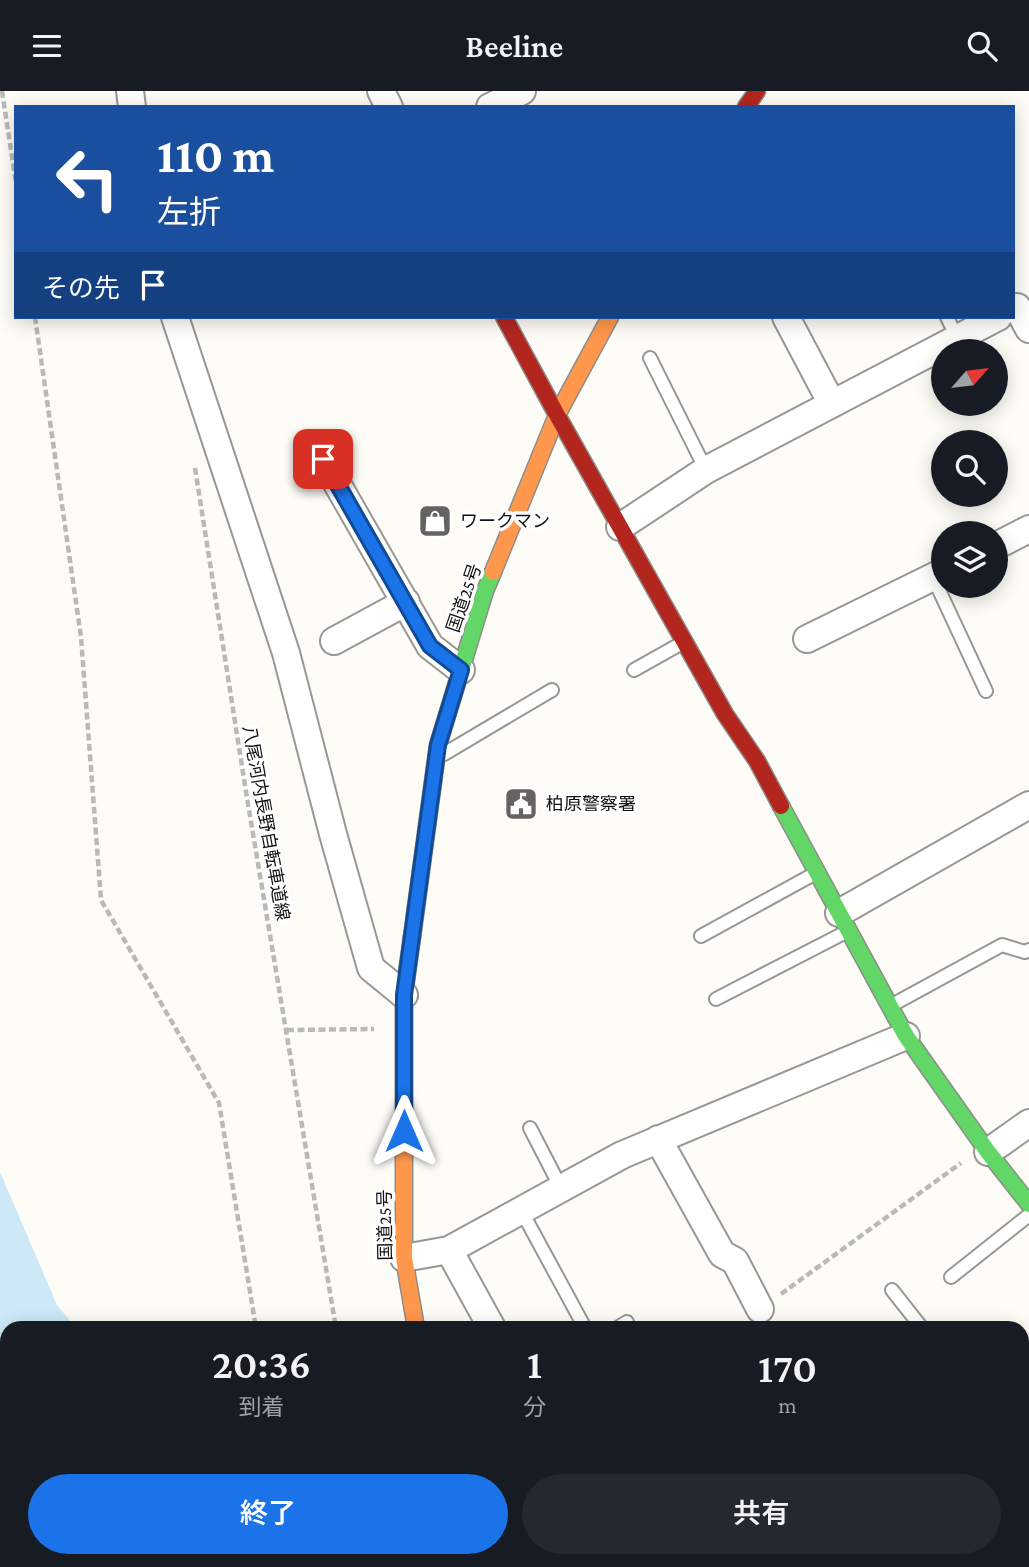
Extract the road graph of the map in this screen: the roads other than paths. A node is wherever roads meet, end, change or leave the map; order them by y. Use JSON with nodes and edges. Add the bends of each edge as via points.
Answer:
{"nodes":[{"id":1,"x":522,"y":91,"type":"edge"},
{"id":2,"x":494,"y":105,"type":"edge"},
{"id":3,"x":177,"y":319,"type":"edge"},
{"id":4,"x":505,"y":319,"type":"edge"},
{"id":5,"x":609,"y":319,"type":"edge"},
{"id":6,"x":787,"y":319,"type":"edge"},
{"id":7,"x":987,"y":319,"type":"edge"},
{"id":8,"x":952,"y":327,"type":"edge"},
{"id":9,"x":650,"y":358,"type":"dead end"},
{"id":10,"x":832,"y":404,"type":"junction"},
{"id":11,"x":557,"y":415,"type":"junction"},
{"id":12,"x":323,"y":459,"type":"dead end"},
{"id":13,"x":706,"y":470,"type":"junction"},
{"id":14,"x":620,"y":527,"type":"junction"},
{"id":15,"x":931,"y":577,"type":"edge"},
{"id":16,"x":948,"y":598,"type":"edge"},
{"id":17,"x":405,"y":602,"type":"junction"},
{"id":18,"x":807,"y":639,"type":"dead end"},
{"id":19,"x":334,"y":641,"type":"dead end"},
{"id":20,"x":684,"y":641,"type":"junction"},
{"id":21,"x":461,"y":670,"type":"junction"},
{"id":22,"x":634,"y":670,"type":"dead end"},
{"id":23,"x":552,"y":690,"type":"dead end"},
{"id":24,"x":986,"y":691,"type":"dead end"},
{"id":25,"x":436,"y":759,"type":"junction"},
{"id":26,"x":1029,"y":805,"type":"edge"},
{"id":27,"x":818,"y":872,"type":"junction"},
{"id":28,"x":844,"y":922,"type":"junction"},
{"id":29,"x":701,"y":936,"type":"dead end"},
{"id":30,"x":1029,"y":950,"type":"edge"},
{"id":31,"x":404,"y":995,"type":"junction"},
{"id":32,"x":716,"y":999,"type":"dead end"},
{"id":33,"x":890,"y":1006,"type":"junction"},
{"id":34,"x":906,"y":1036,"type":"junction"},
{"id":35,"x":1029,"y":1123,"type":"edge"},
{"id":36,"x":530,"y":1128,"type":"dead end"},
{"id":37,"x":658,"y":1139,"type":"junction"},
{"id":38,"x":986,"y":1149,"type":"junction"},
{"id":39,"x":561,"y":1188,"type":"junction"},
{"id":40,"x":1029,"y":1204,"type":"edge"},
{"id":41,"x":520,"y":1210,"type":"junction"},
{"id":42,"x":1029,"y":1215,"type":"edge"},
{"id":43,"x":449,"y":1250,"type":"junction"},
{"id":44,"x":404,"y":1258,"type":"junction"},
{"id":45,"x":951,"y":1277,"type":"dead end"},
{"id":46,"x":892,"y":1290,"type":"dead end"},
{"id":47,"x":760,"y":1309,"type":"road end"},
{"id":48,"x":415,"y":1321,"type":"edge"},
{"id":49,"x":488,"y":1321,"type":"edge"},
{"id":50,"x":581,"y":1321,"type":"edge"},
{"id":51,"x":916,"y":1321,"type":"edge"}],
"edges":[{"from":1,"to":2,"type":"street"},
{"from":3,"to":31,"type":"street","via":[[286,653],[371,968]]},
{"from":4,"to":11,"type":"main road"},
{"from":5,"to":11,"type":"main road","name":"国道25号"},
{"from":6,"to":10,"type":"street"},
{"from":7,"to":8,"type":"street"},
{"from":8,"to":10,"type":"street"},
{"from":9,"to":13,"type":"lane"},
{"from":10,"to":13,"type":"street"},
{"from":11,"to":14,"type":"main road"},
{"from":11,"to":21,"type":"main road","name":"国道25号","via":[[485,591]]},
{"from":12,"to":17,"type":"street"},
{"from":13,"to":14,"type":"street"},
{"from":14,"to":20,"type":"main road"},
{"from":15,"to":18,"type":"street"},
{"from":16,"to":24,"type":"lane"},
{"from":17,"to":19,"type":"street"},
{"from":17,"to":21,"type":"street","via":[[430,646]]},
{"from":20,"to":22,"type":"lane"},
{"from":20,"to":27,"type":"main road"},
{"from":21,"to":25,"type":"main road","name":"国道25号"},
{"from":23,"to":25,"type":"lane"},
{"from":25,"to":31,"type":"main road","name":"国道25号"},
{"from":26,"to":28,"type":"street"},
{"from":27,"to":28,"type":"main road"},
{"from":27,"to":29,"type":"lane"},
{"from":28,"to":32,"type":"lane"},
{"from":28,"to":33,"type":"main road"},
{"from":30,"to":33,"type":"lane","via":[[1002,946]]},
{"from":31,"to":44,"type":"main road","name":"国道25号"},
{"from":33,"to":34,"type":"main road"},
{"from":34,"to":37,"type":"street"},
{"from":34,"to":38,"type":"main road"},
{"from":35,"to":38,"type":"street"},
{"from":36,"to":39,"type":"lane"},
{"from":37,"to":39,"type":"street"},
{"from":37,"to":47,"type":"street","via":[[722,1254],[735,1261]]},
{"from":38,"to":40,"type":"main road"},
{"from":39,"to":41,"type":"street"},
{"from":41,"to":43,"type":"street"},
{"from":41,"to":50,"type":"lane"},
{"from":42,"to":45,"type":"lane"},
{"from":43,"to":44,"type":"street"},
{"from":43,"to":49,"type":"street"},
{"from":44,"to":48,"type":"main road","name":"国道25号"},
{"from":46,"to":51,"type":"lane"}]}
